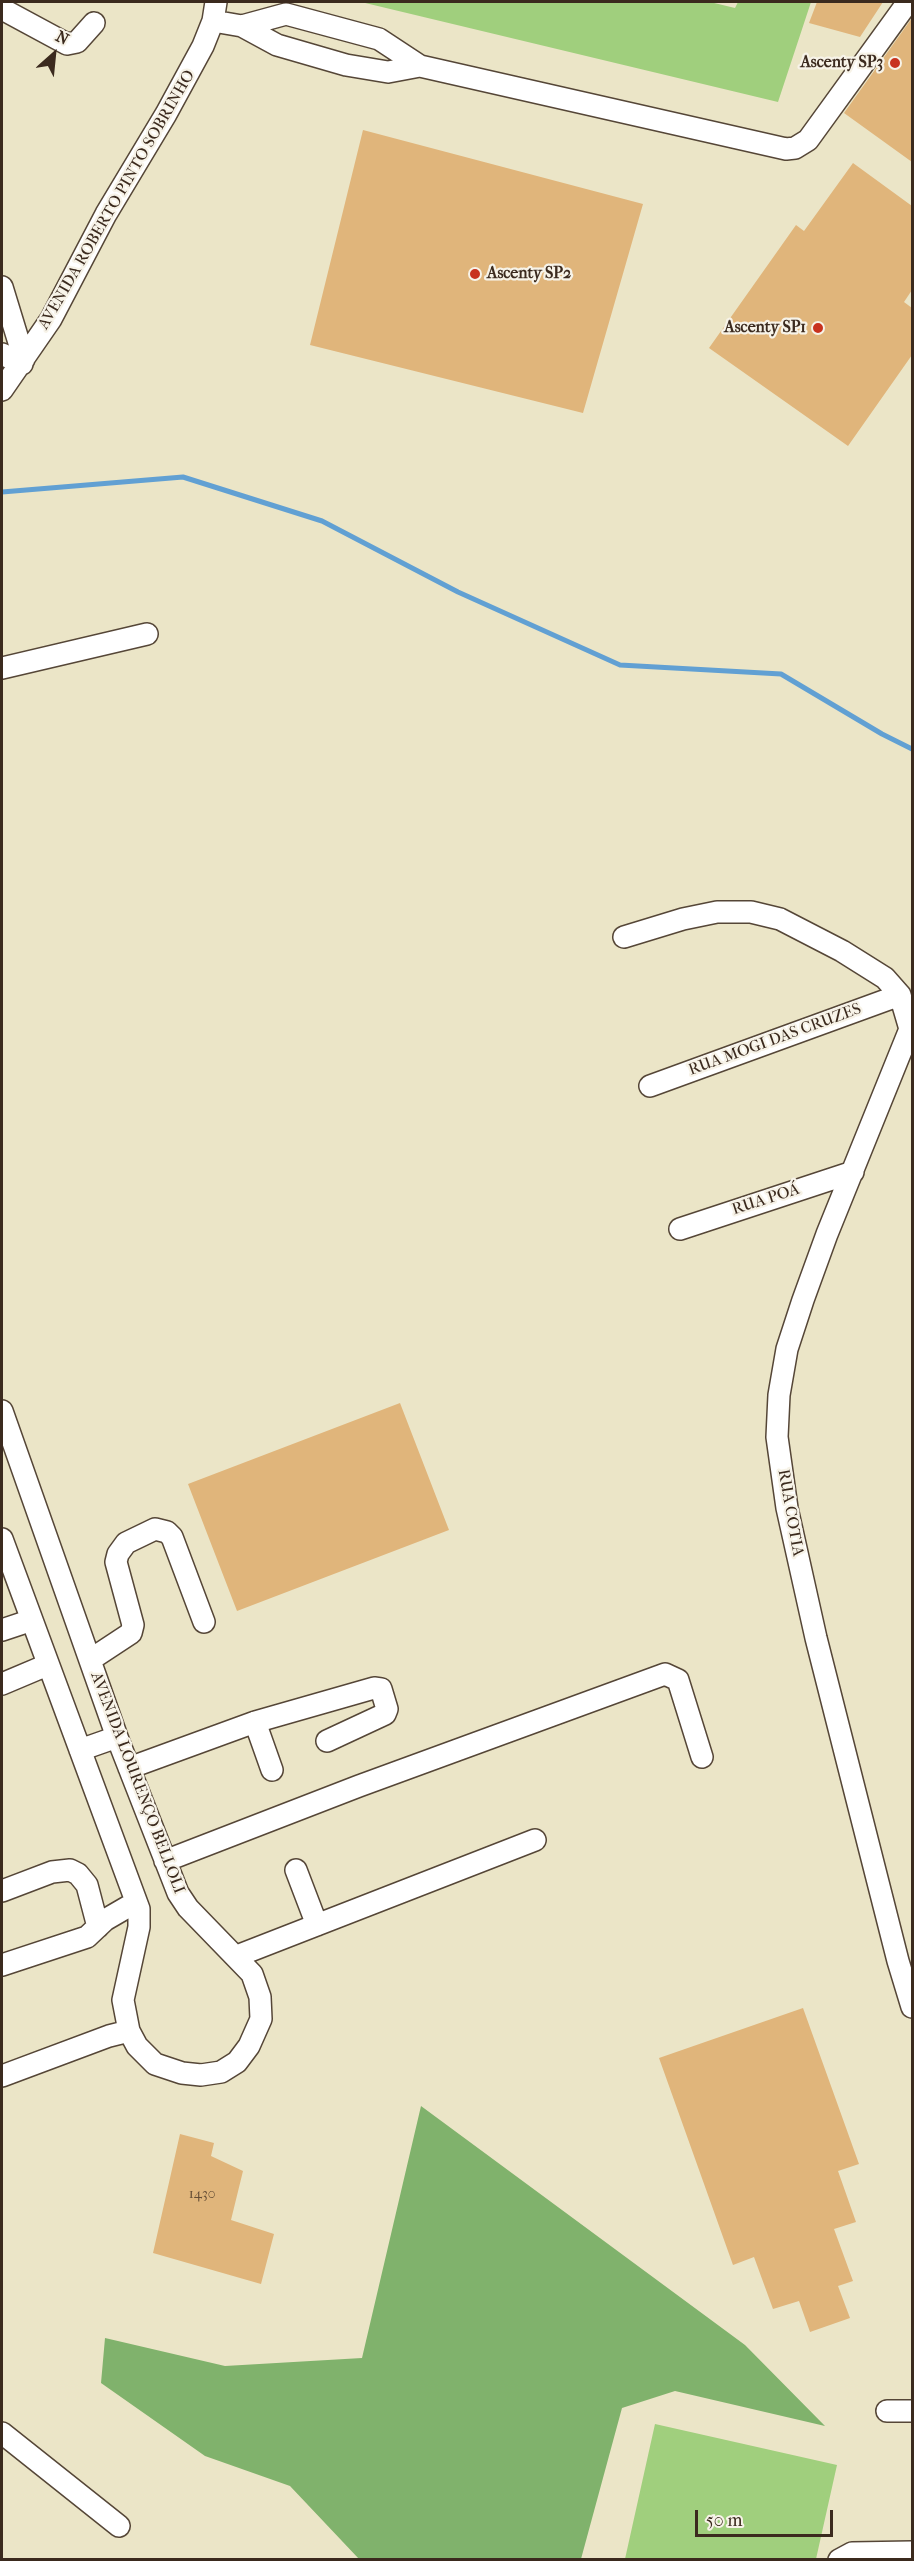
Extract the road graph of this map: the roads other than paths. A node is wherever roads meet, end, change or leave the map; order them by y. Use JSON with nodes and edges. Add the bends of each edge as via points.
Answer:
{"nodes":[{"id":1,"x":908,"y":2,"type":"edge"},
{"id":2,"x":2,"y":9,"type":"edge"},
{"id":3,"x":215,"y":11,"type":"edge"},
{"id":4,"x":94,"y":23,"type":"dead end"},
{"id":5,"x":242,"y":26,"type":"junction"},
{"id":6,"x":420,"y":66,"type":"junction"},
{"id":7,"x":2,"y":287,"type":"edge"},
{"id":8,"x":2,"y":354,"type":"edge"},
{"id":9,"x":23,"y":362,"type":"junction"},
{"id":10,"x":2,"y":390,"type":"edge"},
{"id":11,"x":147,"y":634,"type":"dead end"},
{"id":12,"x":2,"y":668,"type":"edge"},
{"id":13,"x":624,"y":938,"type":"dead end"},
{"id":14,"x":900,"y":995,"type":"junction"},
{"id":15,"x":910,"y":1029,"type":"junction"},
{"id":16,"x":912,"y":1058,"type":"edge"},
{"id":17,"x":650,"y":1086,"type":"dead end"},
{"id":18,"x":853,"y":1172,"type":"junction"},
{"id":19,"x":680,"y":1229,"type":"dead end"},
{"id":20,"x":2,"y":1411,"type":"edge"},
{"id":21,"x":2,"y":1539,"type":"edge"},
{"id":22,"x":32,"y":1620,"type":"junction"},
{"id":23,"x":204,"y":1622,"type":"dead end"},
{"id":24,"x":2,"y":1630,"type":"edge"},
{"id":25,"x":90,"y":1660,"type":"junction"},
{"id":26,"x":47,"y":1665,"type":"junction"},
{"id":27,"x":2,"y":1684,"type":"edge"},
{"id":28,"x":255,"y":1722,"type":"junction"},
{"id":29,"x":117,"y":1737,"type":"junction"},
{"id":30,"x":327,"y":1741,"type":"dead end"},
{"id":31,"x":80,"y":1750,"type":"junction"},
{"id":32,"x":702,"y":1757,"type":"dead end"},
{"id":33,"x":129,"y":1768,"type":"junction"},
{"id":34,"x":272,"y":1770,"type":"dead end"},
{"id":35,"x":535,"y":1840,"type":"dead end"},
{"id":36,"x":165,"y":1861,"type":"junction"},
{"id":37,"x":296,"y":1870,"type":"dead end"},
{"id":38,"x":2,"y":1891,"type":"edge"},
{"id":39,"x":136,"y":1902,"type":"junction"},
{"id":40,"x":318,"y":1925,"type":"junction"},
{"id":41,"x":98,"y":1927,"type":"junction"},
{"id":42,"x":237,"y":1956,"type":"junction"},
{"id":43,"x":2,"y":1965,"type":"edge"},
{"id":44,"x":912,"y":2007,"type":"edge"},
{"id":45,"x":129,"y":2031,"type":"junction"},
{"id":46,"x":2,"y":2076,"type":"edge"},
{"id":47,"x":887,"y":2411,"type":"dead end"},
{"id":48,"x":912,"y":2411,"type":"edge"},
{"id":49,"x":2,"y":2433,"type":"edge"},
{"id":50,"x":119,"y":2526,"type":"dead end"},
{"id":51,"x":912,"y":2553,"type":"edge"},
{"id":52,"x":839,"y":2559,"type":"edge"}],
"edges":[{"from":1,"to":6,"type":"street","via":[[807,140],[786,150]]},
{"from":2,"to":4,"type":"street","via":[[67,44],[77,42]]},
{"from":3,"to":5,"type":"street"},
{"from":3,"to":9,"type":"street","name":"AVENIDA ROBERTO PINTO SOBRINHO","via":[[203,46],[166,114]]},
{"from":5,"to":6,"type":"street","via":[[277,45],[346,65],[388,72]]},
{"from":5,"to":6,"type":"street","via":[[286,14],[379,39]]},
{"from":7,"to":9,"type":"street"},
{"from":8,"to":9,"type":"street"},
{"from":9,"to":10,"type":"street","name":"AVENIDA ROBERTO PINTO SOBRINHO"},
{"from":11,"to":12,"type":"street"},
{"from":13,"to":14,"type":"street","via":[[717,912],[751,912],[780,919],[833,945],[885,978]]},
{"from":14,"to":15,"type":"street"},
{"from":14,"to":17,"type":"street","name":"RUA MOGI DAS CRUZES"},
{"from":15,"to":16,"type":"street"},
{"from":15,"to":18,"type":"street","name":"RUA COTIA"},
{"from":18,"to":19,"type":"street","name":"RUA POÁ"},
{"from":18,"to":44,"type":"street","name":"RUA COTIA","via":[[787,1349],[777,1437],[787,1508],[816,1638]]},
{"from":20,"to":25,"type":"street","name":"AVENIDA LOURENÇO BELLOLI"},
{"from":21,"to":22,"type":"street","name":"AVENIDA LOURENÇO BELLOLI"},
{"from":22,"to":24,"type":"street"},
{"from":22,"to":26,"type":"street","name":"AVENIDA LOURENÇO BELLOLI"},
{"from":23,"to":25,"type":"street","via":[[172,1537],[155,1529],[126,1543],[116,1562],[133,1625],[131,1633]]},
{"from":25,"to":29,"type":"street","name":"AVENIDA LOURENÇO BELLOLI"},
{"from":26,"to":27,"type":"street"},
{"from":26,"to":31,"type":"street","name":"AVENIDA LOURENÇO BELLOLI"},
{"from":28,"to":30,"type":"street","via":[[381,1689],[387,1707],[385,1714]]},
{"from":28,"to":33,"type":"street"},
{"from":28,"to":34,"type":"street"},
{"from":29,"to":31,"type":"street"},
{"from":29,"to":33,"type":"street","name":"AVENIDA LOURENÇO BELLOLI"},
{"from":31,"to":39,"type":"street","name":"AVENIDA LOURENÇO BELLOLI"},
{"from":32,"to":36,"type":"street","via":[[678,1680],[665,1674]]},
{"from":33,"to":36,"type":"street","name":"AVENIDA LOURENÇO BELLOLI"},
{"from":35,"to":40,"type":"street"},
{"from":36,"to":42,"type":"street","name":"AVENIDA LOURENÇO BELLOLI","via":[[188,1908]]},
{"from":37,"to":40,"type":"street"},
{"from":38,"to":41,"type":"street","via":[[52,1872],[70,1870],[87,1885]]},
{"from":39,"to":41,"type":"street"},
{"from":39,"to":45,"type":"street","name":"AVENIDA LOURENÇO BELLOLI","via":[[139,1927],[123,2000]]},
{"from":40,"to":42,"type":"street"},
{"from":41,"to":43,"type":"street","via":[[87,1937]]},
{"from":42,"to":45,"type":"street","name":"AVENIDA LOURENÇO BELLOLI","via":[[252,1974],[260,1997],[261,2019],[237,2062],[221,2072],[182,2073],[154,2064]]},
{"from":45,"to":46,"type":"street"},
{"from":47,"to":48,"type":"street"},
{"from":49,"to":50,"type":"street"},
{"from":51,"to":52,"type":"street","via":[[852,2553]]}]}
